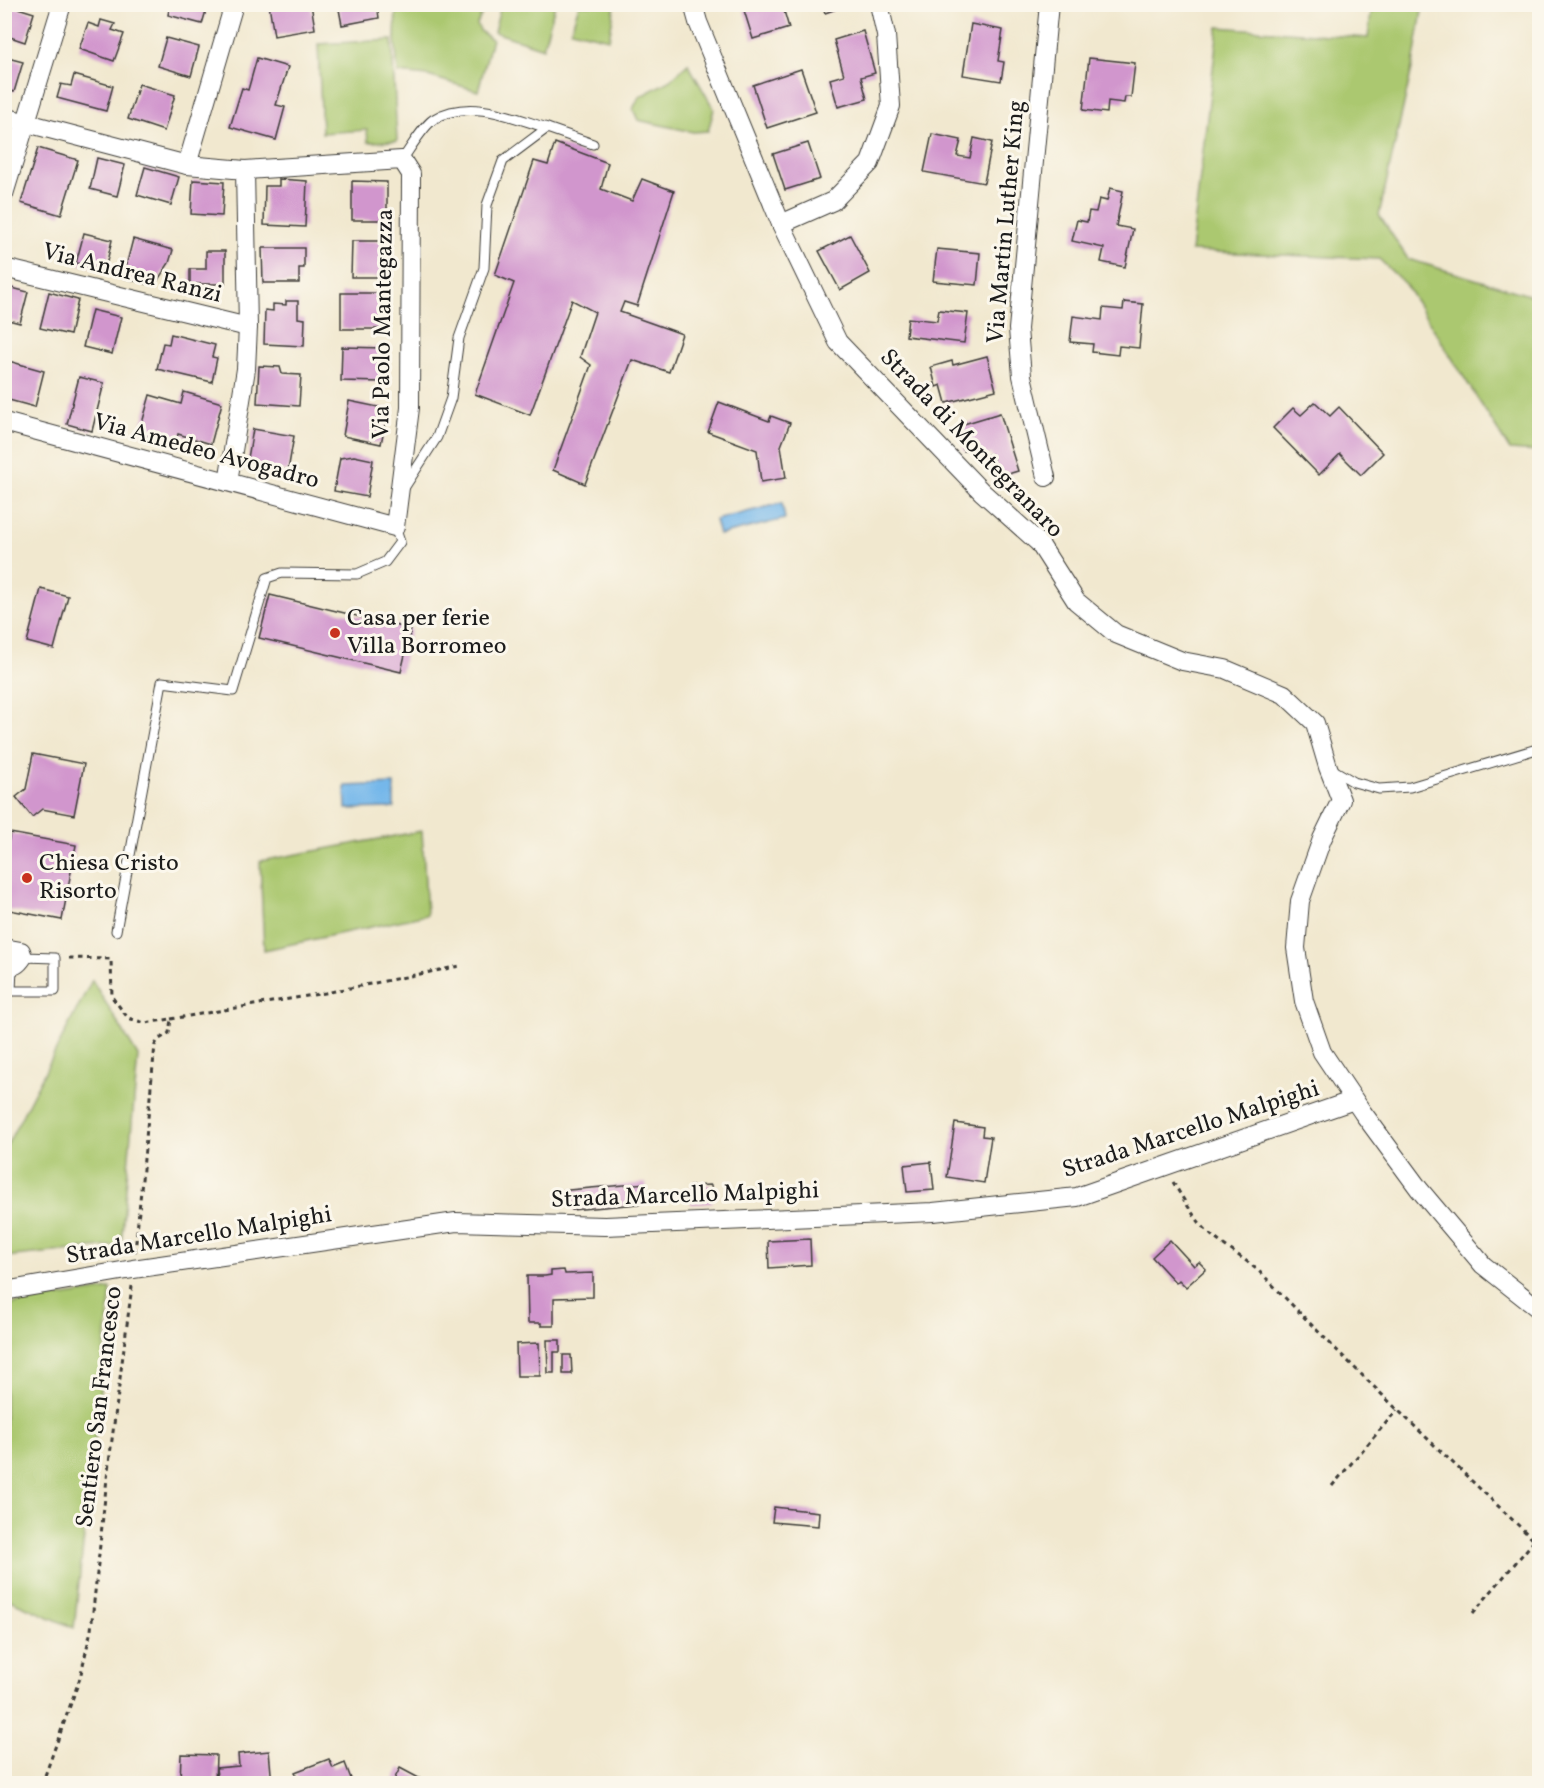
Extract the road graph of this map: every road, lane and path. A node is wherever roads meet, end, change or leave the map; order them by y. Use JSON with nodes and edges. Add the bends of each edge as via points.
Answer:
{"nodes":[{"id":1,"x":62,"y":4,"type":"edge"},
{"id":2,"x":234,"y":4,"type":"edge"},
{"id":3,"x":693,"y":4,"type":"edge"},
{"id":4,"x":879,"y":4,"type":"edge"},
{"id":5,"x":1049,"y":4,"type":"edge"},
{"id":6,"x":4,"y":117,"type":"edge"},
{"id":7,"x":27,"y":123,"type":"junction"},
{"id":8,"x":547,"y":128,"type":"junction"},
{"id":9,"x":593,"y":144,"type":"dead end"},
{"id":10,"x":402,"y":159,"type":"junction"},
{"id":11,"x":187,"y":165,"type":"junction"},
{"id":12,"x":245,"y":170,"type":"junction"},
{"id":13,"x":4,"y":194,"type":"edge"},
{"id":14,"x":781,"y":224,"type":"junction"},
{"id":15,"x":4,"y":268,"type":"edge"},
{"id":16,"x":248,"y":327,"type":"junction"},
{"id":17,"x":4,"y":422,"type":"edge"},
{"id":18,"x":1046,"y":477,"type":"dead end"},
{"id":19,"x":228,"y":482,"type":"junction"},
{"id":20,"x":400,"y":494,"type":"junction"},
{"id":21,"x":396,"y":527,"type":"junction"},
{"id":22,"x":1539,"y":748,"type":"edge"},
{"id":23,"x":1328,"y":767,"type":"junction"},
{"id":24,"x":116,"y":931,"type":"dead end"},
{"id":25,"x":11,"y":958,"type":"edge"},
{"id":26,"x":55,"y":958,"type":"junction"},
{"id":27,"x":460,"y":966,"type":"dead end"},
{"id":28,"x":171,"y":1019,"type":"junction"},
{"id":29,"x":1354,"y":1100,"type":"junction"},
{"id":30,"x":1164,"y":1168,"type":"junction"},
{"id":31,"x":133,"y":1269,"type":"junction"},
{"id":32,"x":4,"y":1292,"type":"edge"},
{"id":33,"x":1539,"y":1310,"type":"edge"},
{"id":34,"x":1397,"y":1410,"type":"junction"},
{"id":35,"x":1332,"y":1486,"type":"dead end"},
{"id":36,"x":1534,"y":1541,"type":"junction"},
{"id":37,"x":1539,"y":1546,"type":"edge"},
{"id":38,"x":1473,"y":1613,"type":"dead end"},
{"id":39,"x":42,"y":1784,"type":"edge"}],
"edges":[{"from":1,"to":7,"type":"street"},
{"from":2,"to":11,"type":"street"},
{"from":3,"to":14,"type":"street","name":"Strada di Montegranaro"},
{"from":4,"to":14,"type":"street","via":[[886,35],[891,106],[870,163],[833,201]]},
{"from":5,"to":18,"type":"street","name":"Via Martin Luther King","via":[[1018,329],[1022,376]]},
{"from":6,"to":7,"type":"street"},
{"from":7,"to":11,"type":"street"},
{"from":7,"to":13,"type":"street"},
{"from":8,"to":9,"type":"lane"},
{"from":8,"to":10,"type":"lane","via":[[500,113],[459,110],[433,120]]},
{"from":8,"to":20,"type":"lane","via":[[503,161],[487,205],[484,268],[459,339],[451,398],[437,437]]},
{"from":10,"to":12,"type":"street"},
{"from":10,"to":20,"type":"street","name":"Via Paolo Mantegazza","via":[[411,174],[411,397]]},
{"from":11,"to":12,"type":"street"},
{"from":12,"to":16,"type":"street"},
{"from":14,"to":23,"type":"street","name":"Strada di Montegranaro","via":[[838,342],[982,492],[1039,543],[1076,601],[1116,634],[1182,661],[1226,669],[1284,694],[1315,723]]},
{"from":15,"to":16,"type":"street","name":"Via Andrea Ranzi"},
{"from":16,"to":19,"type":"street","via":[[246,369]]},
{"from":17,"to":19,"type":"street","name":"Via Amedeo Avogadro"},
{"from":19,"to":21,"type":"street","name":"Via Amedeo Avogadro"},
{"from":20,"to":21,"type":"street","name":"Via Paolo Mantegazza"},
{"from":21,"to":24,"type":"lane","via":[[400,542],[385,562],[357,574],[282,573],[267,578],[233,691],[162,682]]},
{"from":22,"to":23,"type":"lane","via":[[1410,787],[1379,789],[1354,782]]},
{"from":23,"to":29,"type":"street","name":"Strada di Montegranaro","via":[[1341,800],[1300,901],[1296,948],[1304,1000],[1322,1052]]},
{"from":25,"to":26,"type":"lane"},
{"from":25,"to":26,"type":"lane","via":[[11,991],[55,991]]},
{"from":26,"to":28,"type":"path","via":[[111,959],[112,997],[128,1018],[145,1023]]},
{"from":27,"to":28,"type":"path"},
{"from":28,"to":31,"type":"path","name":"Sentiero San Francesco","via":[[169,1034],[155,1045]]},
{"from":29,"to":30,"type":"street","name":"Strada Marcello Malpighi"},
{"from":29,"to":33,"type":"street","name":"Strada di Montegranaro","via":[[1419,1189],[1483,1265]]},
{"from":30,"to":31,"type":"street","name":"Strada Marcello Malpighi","via":[[1077,1197],[945,1210],[605,1226],[456,1222]]},
{"from":30,"to":34,"type":"path","via":[[1210,1234],[1264,1276]]},
{"from":31,"to":32,"type":"street","name":"Strada Marcello Malpighi"},
{"from":31,"to":39,"type":"path","name":"Sentiero San Francesco","via":[[92,1630],[80,1678]]},
{"from":34,"to":35,"type":"path"},
{"from":34,"to":36,"type":"path"},
{"from":36,"to":37,"type":"path"},
{"from":36,"to":38,"type":"path"}]}
